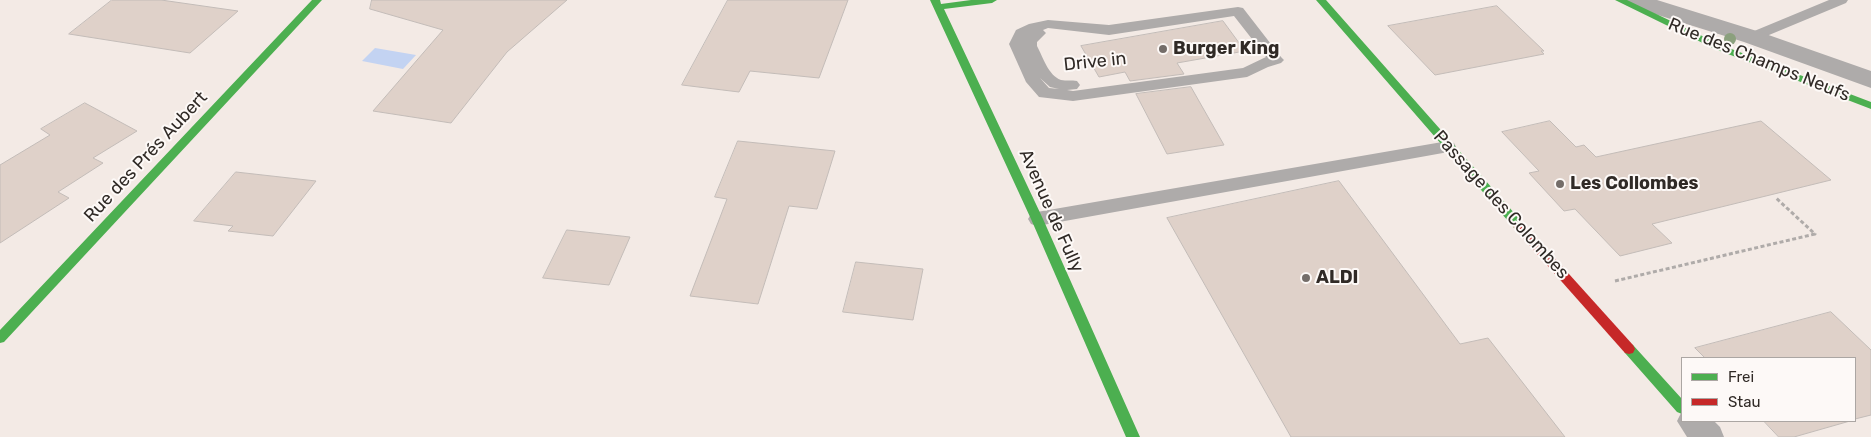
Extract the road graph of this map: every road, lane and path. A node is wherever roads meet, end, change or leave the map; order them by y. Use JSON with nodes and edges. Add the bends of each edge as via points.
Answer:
{"nodes":[{"id":1,"x":317,"y":0,"type":"edge"},
{"id":2,"x":992,"y":0,"type":"edge"},
{"id":3,"x":1321,"y":0,"type":"edge"},
{"id":4,"x":1620,"y":0,"type":"edge"},
{"id":5,"x":1634,"y":0,"type":"edge"},
{"id":6,"x":1841,"y":0,"type":"edge"},
{"id":7,"x":937,"y":4,"type":"edge"},
{"id":8,"x":1752,"y":37,"type":"junction"},
{"id":9,"x":1219,"y":76,"type":"joint"},
{"id":10,"x":1871,"y":80,"type":"edge"},
{"id":11,"x":1871,"y":106,"type":"edge"},
{"id":12,"x":1448,"y":147,"type":"junction"},
{"id":13,"x":1776,"y":198,"type":"dead end"},
{"id":14,"x":1037,"y":220,"type":"junction"},
{"id":15,"x":1576,"y":290,"type":"junction"},
{"id":16,"x":0,"y":338,"type":"edge"},
{"id":17,"x":1681,"y":407,"type":"edge"},
{"id":18,"x":1694,"y":422,"type":"edge"},
{"id":19,"x":1134,"y":437,"type":"edge"},
{"id":20,"x":1708,"y":437,"type":"edge"}],
"edges":[{"from":1,"to":16,"type":"street","name":"Rue des Prés Aubert"},
{"from":2,"to":7,"type":"street"},
{"from":3,"to":12,"type":"street","name":"Passage des Colombes"},
{"from":4,"to":11,"type":"street","name":"Rue des Champs Neufs","via":[[1718,47]]},
{"from":5,"to":8,"type":"street","name":"Rue des Champs Neufs"},
{"from":6,"to":8,"type":"lane"},
{"from":7,"to":14,"type":"street","name":"Avenue de Fully"},
{"from":8,"to":10,"type":"street","name":"Rue des Champs Neufs"},
{"from":9,"to":9,"type":"lane","name":"Drive in","via":[[1180,70],[1064,87],[1053,84],[1046,77],[1030,42],[1040,32],[1049,30],[1109,30],[1238,10],[1276,60],[1247,72]]},
{"from":12,"to":14,"type":"lane"},
{"from":12,"to":15,"type":"street","name":"Passage des Colombes"},
{"from":13,"to":15,"type":"path","via":[[1816,234]]},
{"from":14,"to":19,"type":"street","name":"Avenue de Fully"},
{"from":15,"to":17,"type":"street","name":"Passage des Colombes"},
{"from":18,"to":20,"type":"street"}]}
